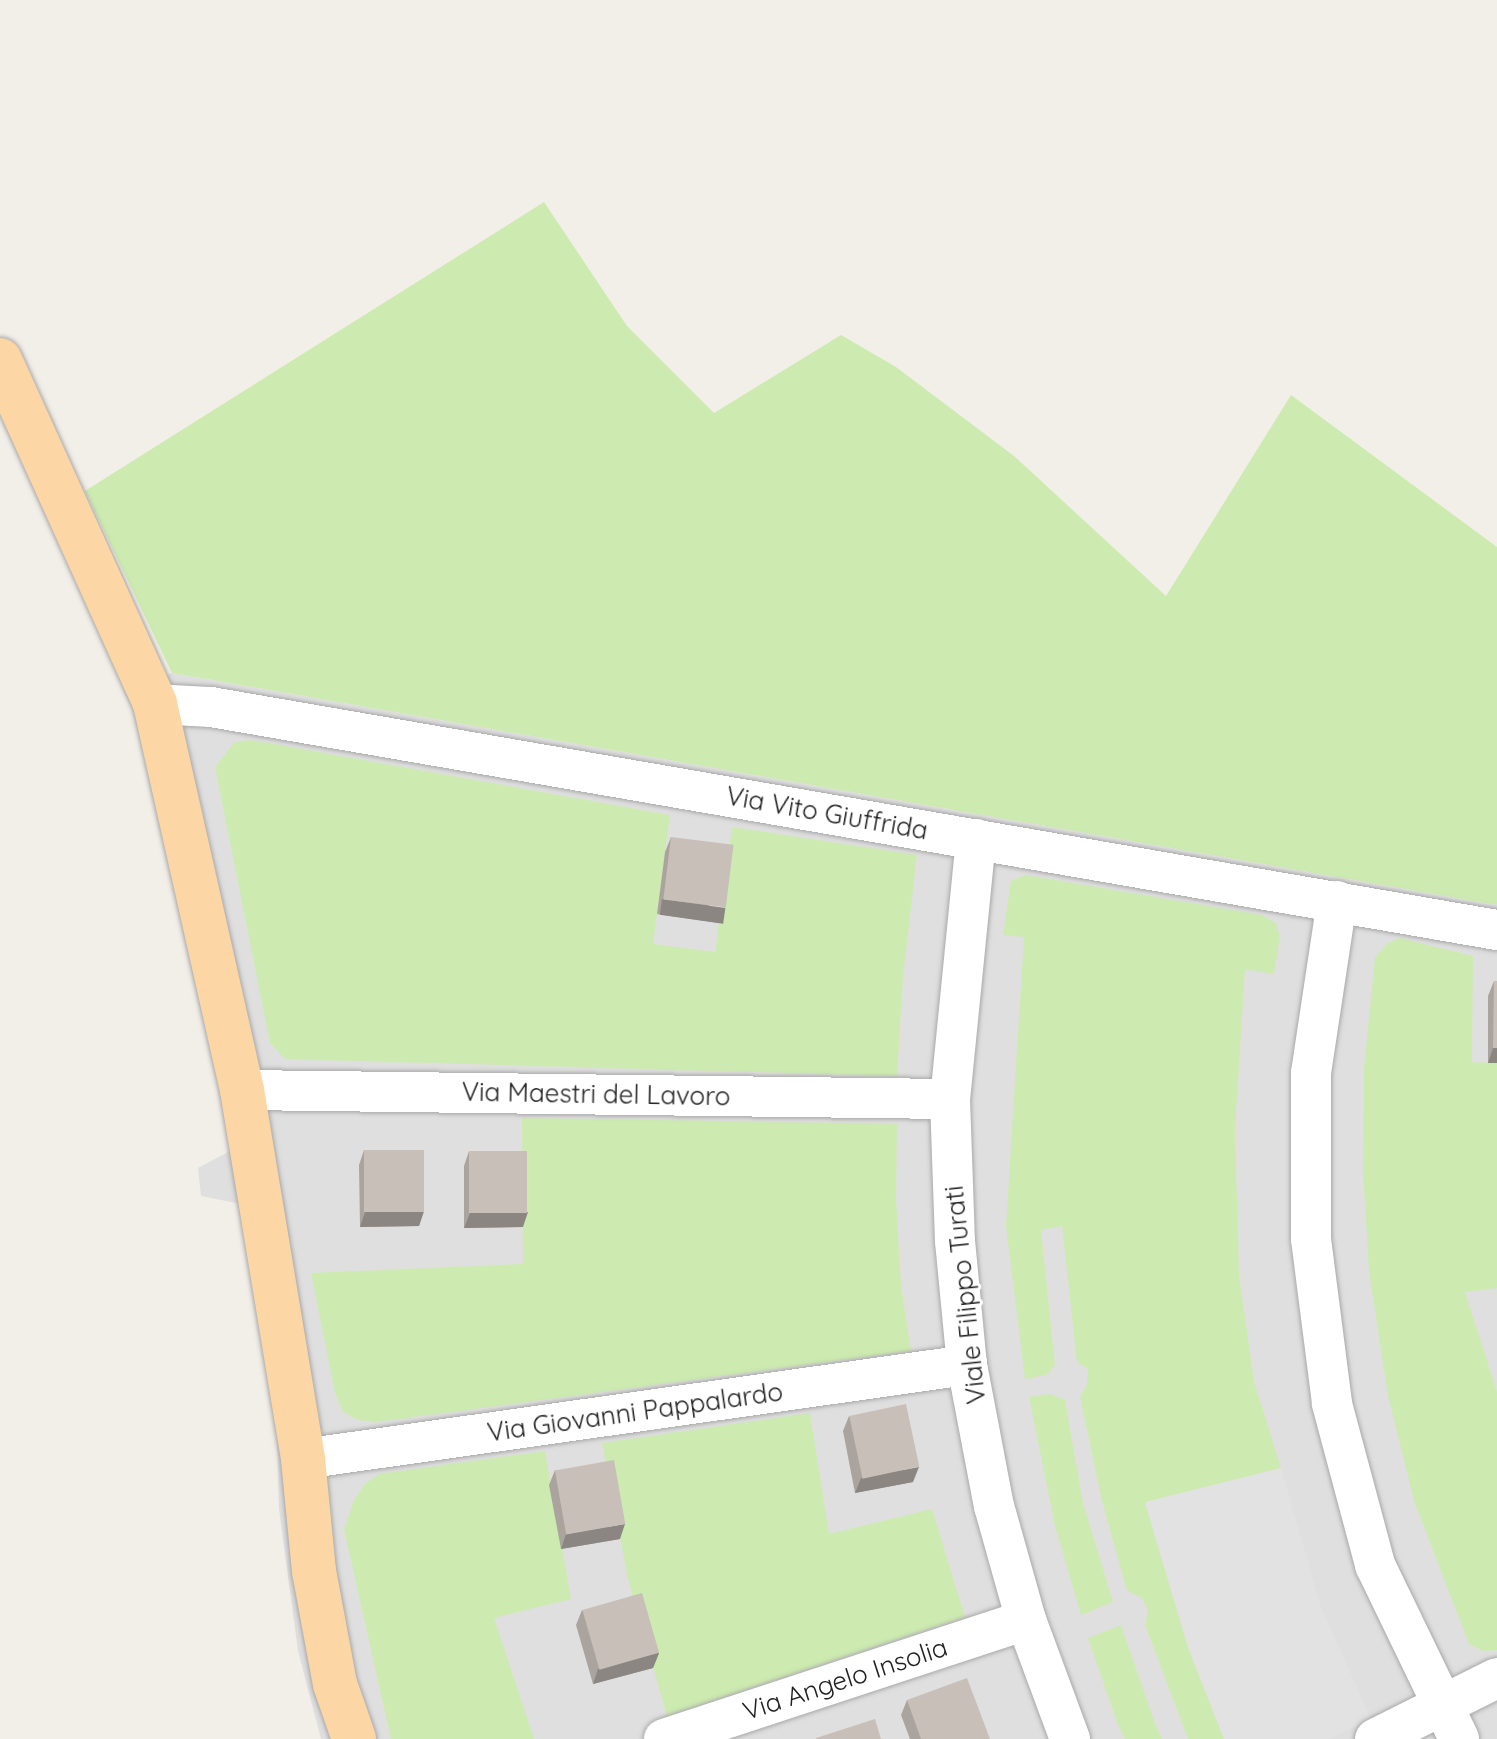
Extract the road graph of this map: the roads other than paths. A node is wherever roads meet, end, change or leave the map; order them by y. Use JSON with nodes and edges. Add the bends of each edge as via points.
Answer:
{"nodes":[{"id":1,"x":4,"y":384,"type":"edge"},
{"id":2,"x":155,"y":704,"type":"junction"},
{"id":3,"x":976,"y":839,"type":"junction"},
{"id":4,"x":1337,"y":901,"type":"junction"},
{"id":5,"x":1497,"y":930,"type":"edge"},
{"id":6,"x":242,"y":1090,"type":"junction"},
{"id":7,"x":950,"y":1099,"type":"junction"},
{"id":8,"x":967,"y":1365,"type":"junction"},
{"id":9,"x":303,"y":1459,"type":"junction"},
{"id":10,"x":1026,"y":1620,"type":"junction"},
{"id":11,"x":1497,"y":1678,"type":"edge"},
{"id":12,"x":1450,"y":1723,"type":"edge"},
{"id":13,"x":354,"y":1739,"type":"edge"},
{"id":14,"x":664,"y":1739,"type":"edge"},
{"id":15,"x":1070,"y":1739,"type":"edge"},
{"id":16,"x":1375,"y":1739,"type":"edge"}],
"edges":[{"from":1,"to":2,"type":"main road"},
{"from":2,"to":3,"type":"street","name":"Via Vito Giuffrida","via":[[211,707]]},
{"from":2,"to":6,"type":"main road"},
{"from":3,"to":4,"type":"street","name":"Via Vito Giuffrida"},
{"from":3,"to":7,"type":"street","name":"Viale Filippo Turati"},
{"from":4,"to":5,"type":"street","name":"Via Vito Giuffrida"},
{"from":4,"to":12,"type":"street","via":[[1311,1073],[1311,1239],[1332,1404],[1375,1565]]},
{"from":6,"to":7,"type":"street","name":"Via Maestri del Lavoro"},
{"from":6,"to":9,"type":"main road"},
{"from":7,"to":8,"type":"street","name":"Viale Filippo Turati","via":[[955,1241]]},
{"from":8,"to":9,"type":"street","name":"Via Giovanni Pappalardo"},
{"from":8,"to":10,"type":"street","name":"Viale Filippo Turati","via":[[994,1506]]},
{"from":9,"to":13,"type":"main road","via":[[314,1571],[335,1684]]},
{"from":10,"to":14,"type":"street","name":"Via Angelo Insolia"},
{"from":10,"to":15,"type":"street","name":"Viale Filippo Turati"},
{"from":11,"to":12,"type":"street"},
{"from":12,"to":16,"type":"street"}]}
